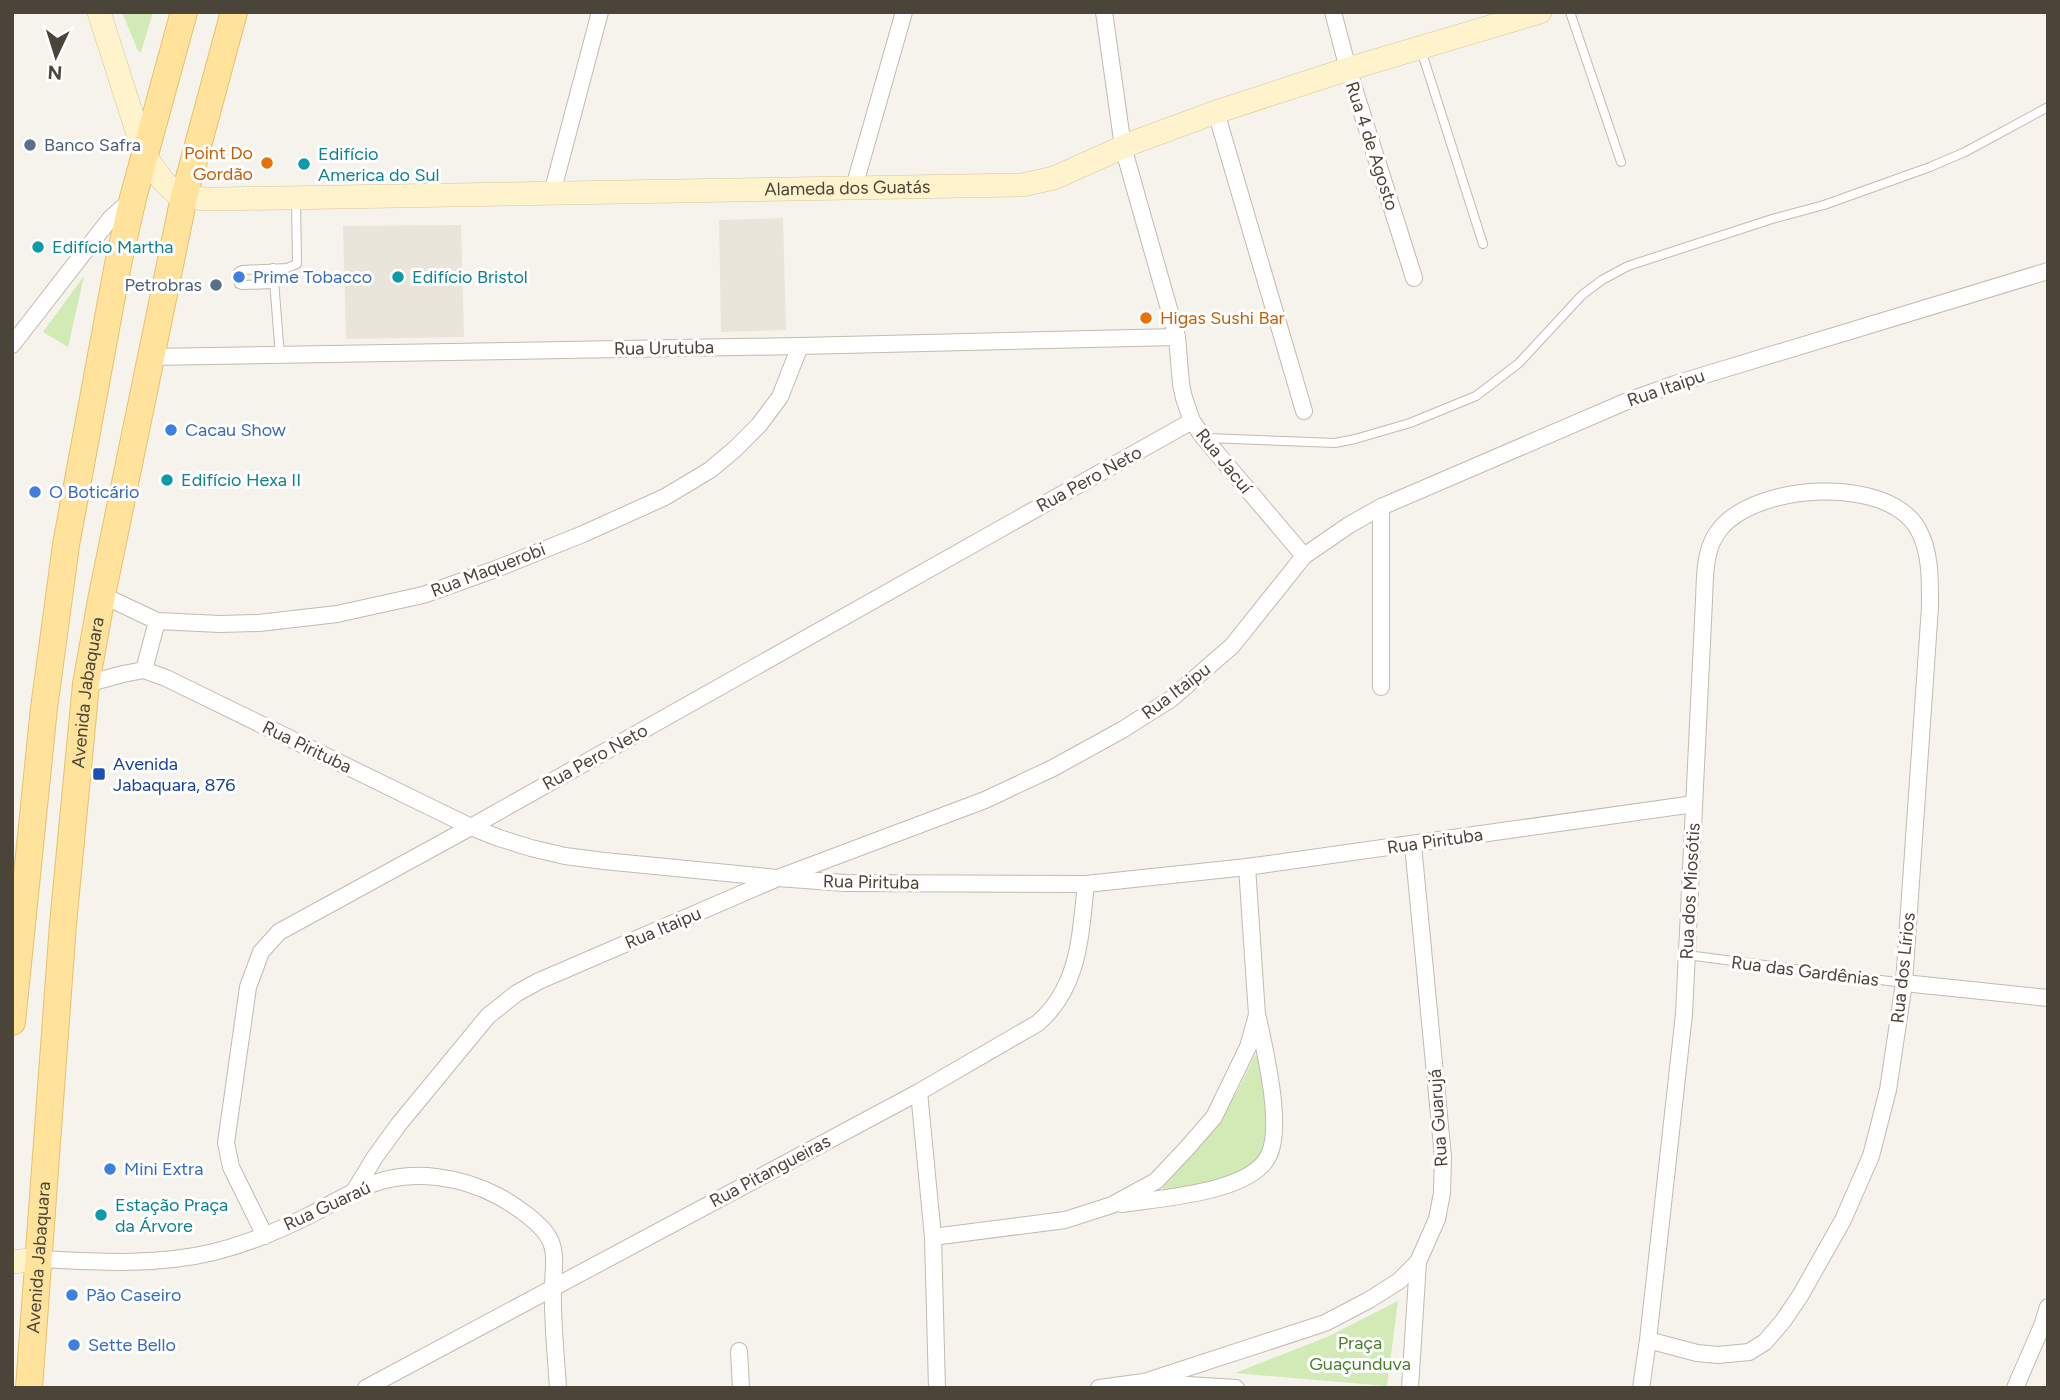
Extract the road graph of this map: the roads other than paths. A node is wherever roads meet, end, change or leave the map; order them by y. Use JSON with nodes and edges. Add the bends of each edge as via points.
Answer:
{"nodes":[{"id":1,"x":99,"y":12,"type":"edge"},
{"id":2,"x":184,"y":12,"type":"edge"},
{"id":3,"x":234,"y":12,"type":"edge"},
{"id":4,"x":600,"y":12,"type":"edge"},
{"id":5,"x":904,"y":12,"type":"edge"},
{"id":6,"x":1104,"y":12,"type":"edge"},
{"id":7,"x":1333,"y":12,"type":"edge"},
{"id":8,"x":1540,"y":12,"type":"edge"},
{"id":9,"x":1570,"y":12,"type":"edge"},
{"id":10,"x":1420,"y":48,"type":"junction"},
{"id":11,"x":1348,"y":69,"type":"junction"},
{"id":12,"x":2048,"y":107,"type":"edge"},
{"id":13,"x":1216,"y":112,"type":"junction"},
{"id":14,"x":1123,"y":147,"type":"junction"},
{"id":15,"x":145,"y":156,"type":"junction"},
{"id":16,"x":1621,"y":162,"type":"dead end"},
{"id":17,"x":854,"y":187,"type":"junction"},
{"id":18,"x":552,"y":193,"type":"junction"},
{"id":19,"x":184,"y":197,"type":"junction"},
{"id":20,"x":133,"y":198,"type":"junction"},
{"id":21,"x":296,"y":198,"type":"junction"},
{"id":22,"x":1483,"y":244,"type":"dead end"},
{"id":23,"x":273,"y":268,"type":"junction"},
{"id":24,"x":2048,"y":271,"type":"edge"},
{"id":25,"x":1414,"y":278,"type":"dead end"},
{"id":26,"x":274,"y":284,"type":"junction"},
{"id":27,"x":1177,"y":337,"type":"junction"},
{"id":28,"x":12,"y":345,"type":"edge"},
{"id":29,"x":800,"y":346,"type":"junction"},
{"id":30,"x":280,"y":356,"type":"junction"},
{"id":31,"x":150,"y":357,"type":"junction"},
{"id":32,"x":1304,"y":411,"type":"dead end"},
{"id":33,"x":1192,"y":421,"type":"junction"},
{"id":34,"x":1204,"y":438,"type":"junction"},
{"id":35,"x":1844,"y":491,"type":"joint"},
{"id":36,"x":1381,"y":507,"type":"junction"},
{"id":37,"x":1304,"y":556,"type":"junction"},
{"id":38,"x":102,"y":595,"type":"junction"},
{"id":39,"x":157,"y":621,"type":"junction"},
{"id":40,"x":144,"y":670,"type":"junction"},
{"id":41,"x":86,"y":684,"type":"junction"},
{"id":42,"x":1381,"y":687,"type":"dead end"},
{"id":43,"x":1694,"y":804,"type":"junction"},
{"id":44,"x":471,"y":827,"type":"junction"},
{"id":45,"x":1413,"y":845,"type":"junction"},
{"id":46,"x":1247,"y":867,"type":"junction"},
{"id":47,"x":778,"y":878,"type":"junction"},
{"id":48,"x":1086,"y":884,"type":"junction"},
{"id":49,"x":1687,"y":955,"type":"junction"},
{"id":50,"x":1904,"y":983,"type":"junction"},
{"id":51,"x":2048,"y":998,"type":"edge"},
{"id":52,"x":1257,"y":1015,"type":"junction"},
{"id":53,"x":12,"y":1022,"type":"edge"},
{"id":54,"x":919,"y":1092,"type":"junction"},
{"id":55,"x":353,"y":1193,"type":"junction"},
{"id":56,"x":1112,"y":1205,"type":"junction"},
{"id":57,"x":265,"y":1236,"type":"junction"},
{"id":58,"x":933,"y":1237,"type":"junction"},
{"id":59,"x":39,"y":1259,"type":"junction"},
{"id":60,"x":12,"y":1262,"type":"edge"},
{"id":61,"x":1418,"y":1262,"type":"junction"},
{"id":62,"x":552,"y":1288,"type":"junction"},
{"id":63,"x":2048,"y":1307,"type":"edge"},
{"id":64,"x":2045,"y":1328,"type":"edge"},
{"id":65,"x":1648,"y":1340,"type":"junction"},
{"id":66,"x":740,"y":1351,"type":"dead end"},
{"id":67,"x":1144,"y":1382,"type":"junction"},
{"id":68,"x":29,"y":1388,"type":"edge"},
{"id":69,"x":366,"y":1388,"type":"edge"},
{"id":70,"x":558,"y":1388,"type":"edge"},
{"id":71,"x":741,"y":1388,"type":"edge"},
{"id":72,"x":937,"y":1388,"type":"edge"},
{"id":73,"x":1099,"y":1388,"type":"edge"},
{"id":74,"x":1236,"y":1388,"type":"edge"},
{"id":75,"x":1410,"y":1388,"type":"edge"},
{"id":76,"x":1641,"y":1388,"type":"edge"},
{"id":77,"x":2015,"y":1388,"type":"edge"}],
"edges":[{"from":1,"to":15,"type":"street"},
{"from":2,"to":15,"type":"main road"},
{"from":3,"to":19,"type":"main road","name":"Avenida Jabaquara"},
{"from":4,"to":18,"type":"street"},
{"from":5,"to":17,"type":"street"},
{"from":6,"to":14,"type":"street","name":"Rua Jacuí"},
{"from":7,"to":11,"type":"street","name":"Rua 4 de Agosto"},
{"from":8,"to":10,"type":"street","name":"Alameda dos Guatás"},
{"from":9,"to":16,"type":"lane"},
{"from":10,"to":11,"type":"street","name":"Alameda dos Guatás"},
{"from":10,"to":22,"type":"lane"},
{"from":11,"to":13,"type":"street","name":"Alameda dos Guatás"},
{"from":11,"to":25,"type":"street","name":"Rua 4 de Agosto"},
{"from":12,"to":34,"type":"lane","via":[[1930,167],[1628,266],[1582,295],[1519,363],[1490,387],[1410,423],[1335,443]]},
{"from":13,"to":14,"type":"street","name":"Alameda dos Guatás"},
{"from":13,"to":32,"type":"street"},
{"from":14,"to":17,"type":"street","name":"Alameda dos Guatás","via":[[1031,184]]},
{"from":14,"to":27,"type":"street","name":"Rua Jacuí"},
{"from":15,"to":19,"type":"street","via":[[164,182]]},
{"from":15,"to":20,"type":"main road"},
{"from":17,"to":18,"type":"street","name":"Alameda dos Guatás"},
{"from":18,"to":21,"type":"street","name":"Alameda dos Guatás"},
{"from":19,"to":21,"type":"street","name":"Alameda dos Guatás"},
{"from":19,"to":31,"type":"main road","name":"Avenida Jabaquara"},
{"from":20,"to":28,"type":"street","via":[[110,219]]},
{"from":20,"to":53,"type":"main road","via":[[66,545],[44,708]]},
{"from":21,"to":23,"type":"lane","via":[[297,264]]},
{"from":23,"to":26,"type":"lane"},
{"from":23,"to":26,"type":"lane","via":[[238,272],[242,285]]},
{"from":24,"to":36,"type":"street","name":"Rua Itaipu","via":[[1675,384]]},
{"from":26,"to":30,"type":"lane"},
{"from":27,"to":29,"type":"street","name":"Rua Urutuba"},
{"from":27,"to":33,"type":"street","name":"Rua Jacuí","via":[[1181,384]]},
{"from":29,"to":30,"type":"street","name":"Rua Urutuba"},
{"from":29,"to":39,"type":"street","name":"Rua Maquerobi","via":[[780,397],[735,449],[665,497],[583,534],[423,594],[337,614],[259,624]]},
{"from":30,"to":31,"type":"street","name":"Rua Urutuba"},
{"from":31,"to":38,"type":"main road","name":"Avenida Jabaquara"},
{"from":33,"to":34,"type":"street","name":"Rua Jacuí"},
{"from":33,"to":44,"type":"street","name":"Rua Pero Neto"},
{"from":34,"to":37,"type":"street","name":"Rua Jacuí"},
{"from":35,"to":43,"type":"street","name":"Rua dos Miosótis","via":[[1814,491],[1751,506],[1720,528],[1713,541],[1706,570]]},
{"from":35,"to":50,"type":"street","name":"Rua dos Lírios","via":[[1892,504],[1903,512],[1917,528],[1930,577]]},
{"from":36,"to":37,"type":"street","name":"Rua Itaipu"},
{"from":36,"to":42,"type":"street"},
{"from":37,"to":47,"type":"street","name":"Rua Itaipu","via":[[1232,646],[1171,699],[1122,730],[985,800]]},
{"from":38,"to":39,"type":"street","name":"Rua Maquerobi"},
{"from":38,"to":41,"type":"main road","name":"Avenida Jabaquara"},
{"from":39,"to":40,"type":"street"},
{"from":40,"to":41,"type":"street"},
{"from":40,"to":44,"type":"street","name":"Rua Pirituba"},
{"from":41,"to":59,"type":"main road","name":"Avenida Jabaquara"},
{"from":43,"to":45,"type":"street","name":"Rua Pirituba"},
{"from":43,"to":49,"type":"street","name":"Rua dos Miosótis"},
{"from":44,"to":47,"type":"street","name":"Rua Pirituba","via":[[565,856]]},
{"from":44,"to":57,"type":"street","name":"Rua Pero Neto","via":[[279,932],[261,952],[248,987],[226,1143],[231,1167]]},
{"from":45,"to":46,"type":"street","name":"Rua Pirituba"},
{"from":45,"to":61,"type":"street","name":"Rua Guarujá","via":[[1443,1157],[1437,1219]]},
{"from":46,"to":48,"type":"street","name":"Rua Pirituba"},
{"from":46,"to":52,"type":"street"},
{"from":47,"to":48,"type":"street","name":"Rua Pirituba","via":[[845,883]]},
{"from":47,"to":55,"type":"street","name":"Rua Itaipu","via":[[539,981],[503,1002],[399,1124]]},
{"from":48,"to":54,"type":"street","name":"Rua Pitangueiras","via":[[1072,974],[1052,1011],[1031,1028]]},
{"from":49,"to":50,"type":"lane","name":"Rua das Gardênias"},
{"from":49,"to":65,"type":"street","name":"Rua dos Miosótis"},
{"from":50,"to":51,"type":"street","name":"Rua das Gardênias"},
{"from":50,"to":65,"type":"street","name":"Rua dos Lírios","via":[[1888,1090],[1871,1156],[1843,1220],[1783,1321],[1765,1342],[1749,1352],[1729,1355],[1697,1353]]},
{"from":52,"to":56,"type":"street","via":[[1248,1047],[1214,1116],[1156,1181]]},
{"from":52,"to":56,"type":"street","via":[[1270,1073],[1274,1125],[1269,1157],[1254,1174],[1229,1185]]},
{"from":54,"to":58,"type":"street"},
{"from":54,"to":62,"type":"street","name":"Rua Pitangueiras"},
{"from":55,"to":57,"type":"street","name":"Rua Guaraú"},
{"from":55,"to":62,"type":"street","name":"Rua Guaraú","via":[[398,1177],[431,1177],[488,1191],[517,1206],[550,1239],[555,1264]]},
{"from":56,"to":58,"type":"street","via":[[1065,1220]]},
{"from":57,"to":59,"type":"street","name":"Rua Guaraú","via":[[214,1252],[161,1260]]},
{"from":58,"to":72,"type":"street"},
{"from":59,"to":60,"type":"street"},
{"from":59,"to":68,"type":"main road","name":"Avenida Jabaquara"},
{"from":61,"to":67,"type":"street","via":[[1399,1281],[1325,1323]]},
{"from":61,"to":75,"type":"street","name":"Rua Guarujá"},
{"from":62,"to":69,"type":"street","name":"Rua Pitangueiras"},
{"from":62,"to":70,"type":"street","name":"Rua Guaraú"},
{"from":63,"to":64,"type":"street"},
{"from":64,"to":77,"type":"street"},
{"from":65,"to":76,"type":"street","name":"Rua dos Miosótis"},
{"from":66,"to":71,"type":"street"},
{"from":67,"to":73,"type":"street"},
{"from":67,"to":74,"type":"street"}]}
